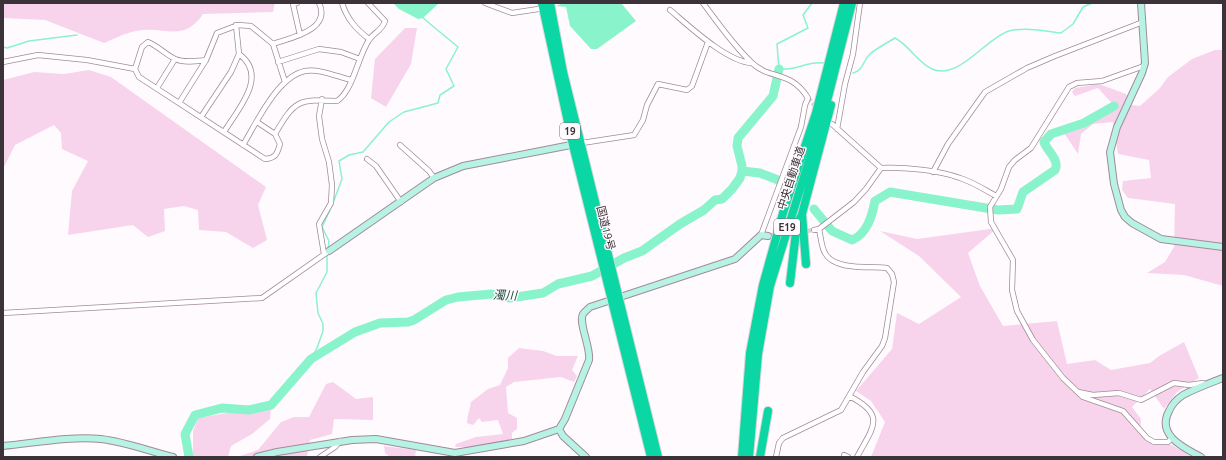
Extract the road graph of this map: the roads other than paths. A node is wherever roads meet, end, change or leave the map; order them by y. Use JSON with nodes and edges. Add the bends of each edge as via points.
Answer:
{"nodes":[{"id":1,"x":297,"y":3,"type":"edge"},
{"id":2,"x":319,"y":3,"type":"edge"},
{"id":3,"x":342,"y":3,"type":"edge"},
{"id":4,"x":368,"y":3,"type":"edge"},
{"id":5,"x":485,"y":3,"type":"edge"},
{"id":6,"x":703,"y":3,"type":"edge"},
{"id":7,"x":844,"y":3,"type":"edge"},
{"id":8,"x":852,"y":3,"type":"edge"},
{"id":9,"x":860,"y":3,"type":"edge"},
{"id":10,"x":1141,"y":3,"type":"edge"},
{"id":11,"x":546,"y":5,"type":"edge"},
{"id":12,"x":670,"y":10,"type":"dead end"},
{"id":13,"x":1143,"y":22,"type":"junction"},
{"id":14,"x":236,"y":26,"type":"junction"},
{"id":15,"x":846,"y":30,"type":"junction"},
{"id":16,"x":300,"y":34,"type":"junction"},
{"id":17,"x":369,"y":39,"type":"junction"},
{"id":18,"x":708,"y":42,"type":"junction"},
{"id":19,"x":273,"y":44,"type":"junction"},
{"id":20,"x":239,"y":54,"type":"junction"},
{"id":21,"x":174,"y":59,"type":"junction"},
{"id":22,"x":360,"y":59,"type":"junction"},
{"id":23,"x":206,"y":60,"type":"junction"},
{"id":24,"x":3,"y":62,"type":"edge"},
{"id":25,"x":278,"y":62,"type":"junction"},
{"id":26,"x":752,"y":63,"type":"junction"},
{"id":27,"x":1144,"y":66,"type":"junction"},
{"id":28,"x":135,"y":69,"type":"junction"},
{"id":29,"x":350,"y":80,"type":"junction"},
{"id":30,"x":285,"y":82,"type":"junction"},
{"id":31,"x":156,"y":88,"type":"junction"},
{"id":32,"x":322,"y":99,"type":"junction"},
{"id":33,"x":179,"y":103,"type":"junction"},
{"id":34,"x":201,"y":117,"type":"junction"},
{"id":35,"x":257,"y":122,"type":"junction"},
{"id":36,"x":832,"y":124,"type":"dead end"},
{"id":37,"x":838,"y":130,"type":"junction"},
{"id":38,"x":224,"y":132,"type":"junction"},
{"id":39,"x":275,"y":134,"type":"junction"},
{"id":40,"x":582,"y":143,"type":"junction"},
{"id":41,"x":243,"y":145,"type":"junction"},
{"id":42,"x":400,"y":145,"type":"dead end"},
{"id":43,"x":573,"y":145,"type":"junction"},
{"id":44,"x":367,"y":159,"type":"dead end"},
{"id":45,"x":881,"y":168,"type":"junction"},
{"id":46,"x":933,"y":172,"type":"junction"},
{"id":47,"x":434,"y":178,"type":"junction"},
{"id":48,"x":996,"y":196,"type":"junction"},
{"id":49,"x":401,"y":202,"type":"junction"},
{"id":50,"x":802,"y":214,"type":"junction"},
{"id":51,"x":761,"y":235,"type":"junction"},
{"id":52,"x":768,"y":236,"type":"tunnel mouth"},
{"id":53,"x":1223,"y":247,"type":"edge"},
{"id":54,"x":326,"y":253,"type":"junction"},
{"id":55,"x":605,"y":256,"type":"junction"},
{"id":56,"x":806,"y":264,"type":"dead end"},
{"id":57,"x":790,"y":283,"type":"dead end"},
{"id":58,"x":615,"y":299,"type":"junction"},
{"id":59,"x":3,"y":313,"type":"edge"},
{"id":60,"x":1223,"y":378,"type":"edge"},
{"id":61,"x":1205,"y":385,"type":"junction"},
{"id":62,"x":1078,"y":392,"type":"junction"},
{"id":63,"x":849,"y":396,"type":"junction"},
{"id":64,"x":768,"y":411,"type":"dead end"},
{"id":65,"x":559,"y":429,"type":"junction"},
{"id":66,"x":1171,"y":439,"type":"junction"},
{"id":67,"x":340,"y":441,"type":"junction"},
{"id":68,"x":3,"y":446,"type":"edge"},
{"id":69,"x":173,"y":457,"type":"edge"},
{"id":70,"x":257,"y":457,"type":"edge"},
{"id":71,"x":320,"y":457,"type":"edge"},
{"id":72,"x":586,"y":457,"type":"edge"},
{"id":73,"x":651,"y":457,"type":"edge"},
{"id":74,"x":658,"y":457,"type":"edge"},
{"id":75,"x":742,"y":457,"type":"edge"},
{"id":76,"x":749,"y":457,"type":"edge"},
{"id":77,"x":760,"y":457,"type":"edge"},
{"id":78,"x":776,"y":457,"type":"edge"},
{"id":79,"x":857,"y":457,"type":"edge"},
{"id":80,"x":1201,"y":457,"type":"edge"}],
"edges":[{"from":1,"to":16,"type":"street","via":[[294,4]]},
{"from":2,"to":16,"type":"street","via":[[321,14],[316,24],[311,30]]},
{"from":3,"to":17,"type":"street","via":[[355,28]]},
{"from":4,"to":17,"type":"street","via":[[385,21],[383,27]]},
{"from":5,"to":11,"type":"street","via":[[512,13]]},
{"from":6,"to":26,"type":"street"},
{"from":7,"to":75,"type":"highway","name":"中央自動車道","number":"E19","via":[[816,113],[783,212],[763,285],[749,360]]},
{"from":8,"to":15,"type":"highway","name":"中央自動車道","number":"E19"},
{"from":9,"to":37,"type":"street"},
{"from":10,"to":13,"type":"street"},
{"from":11,"to":40,"type":"highway","name":"国道19号","number":"19"},
{"from":11,"to":43,"type":"highway","name":"国道19号","number":"19"},
{"from":12,"to":18,"type":"street"},
{"from":13,"to":27,"type":"street"},
{"from":13,"to":46,"type":"street","via":[[1026,68],[985,92],[948,144]]},
{"from":14,"to":19,"type":"street","via":[[251,26]]},
{"from":14,"to":20,"type":"street"},
{"from":14,"to":23,"type":"street","via":[[217,33]]},
{"from":15,"to":50,"type":"highway","via":[[835,92]]},
{"from":15,"to":76,"type":"highway","name":"中央自動車道","number":"E19","via":[[825,109],[770,286],[758,354]]},
{"from":16,"to":19,"type":"street"},
{"from":17,"to":22,"type":"street"},
{"from":18,"to":26,"type":"street","via":[[744,63]]},
{"from":18,"to":40,"type":"street","via":[[692,86],[687,90],[658,84],[634,135]]},
{"from":19,"to":25,"type":"street"},
{"from":20,"to":34,"type":"street","via":[[231,72]]},
{"from":20,"to":38,"type":"street","via":[[249,62],[252,74],[251,87]]},
{"from":21,"to":23,"type":"street","via":[[187,62]]},
{"from":21,"to":28,"type":"street","via":[[148,42],[142,47]]},
{"from":21,"to":31,"type":"street"},
{"from":22,"to":25,"type":"street","via":[[319,48]]},
{"from":22,"to":29,"type":"street"},
{"from":23,"to":33,"type":"street"},
{"from":24,"to":28,"type":"street","via":[[38,55],[87,60]]},
{"from":25,"to":30,"type":"street"},
{"from":26,"to":51,"type":"street","via":[[802,88],[808,98],[801,127]]},
{"from":27,"to":48,"type":"street","via":[[1102,81],[1077,83],[1069,87],[1031,148],[1009,167]]},
{"from":27,"to":53,"type":"street","via":[[1112,141],[1114,184],[1123,214],[1137,227],[1165,241]]},
{"from":28,"to":31,"type":"street","via":[[139,77]]},
{"from":29,"to":30,"type":"street","via":[[306,71],[292,76]]},
{"from":29,"to":32,"type":"street","via":[[337,101]]},
{"from":30,"to":35,"type":"street"},
{"from":31,"to":33,"type":"street"},
{"from":32,"to":39,"type":"street","via":[[310,99],[295,105]]},
{"from":32,"to":54,"type":"street","via":[[319,116],[332,185],[331,202],[319,224]]},
{"from":33,"to":34,"type":"street"},
{"from":34,"to":38,"type":"street"},
{"from":35,"to":39,"type":"street"},
{"from":35,"to":41,"type":"street"},
{"from":36,"to":37,"type":"street"},
{"from":37,"to":45,"type":"street"},
{"from":38,"to":41,"type":"street"},
{"from":39,"to":41,"type":"street","via":[[280,144],[273,158],[265,159]]},
{"from":40,"to":43,"type":"street"},
{"from":40,"to":55,"type":"highway","name":"国道19号","number":"19"},
{"from":42,"to":47,"type":"street"},
{"from":43,"to":47,"type":"street","via":[[463,166]]},
{"from":43,"to":55,"type":"highway","name":"国道19号","number":"19"},
{"from":44,"to":49,"type":"street","via":[[376,166]]},
{"from":45,"to":46,"type":"street"},
{"from":45,"to":63,"type":"street","via":[[854,202],[817,229],[826,255],[835,263],[887,268],[894,282],[884,342]]},
{"from":46,"to":48,"type":"street","via":[[960,178]]},
{"from":47,"to":49,"type":"street"},
{"from":48,"to":62,"type":"street","via":[[990,207],[991,222],[1013,260],[1012,290],[1017,311],[1033,340],[1063,378]]},
{"from":49,"to":54,"type":"street"},
{"from":50,"to":56,"type":"highway"},
{"from":50,"to":57,"type":"highway","via":[[796,232]]},
{"from":51,"to":52,"type":"street"},
{"from":51,"to":58,"type":"street","via":[[735,259]]},
{"from":54,"to":59,"type":"street","via":[[262,298]]},
{"from":55,"to":58,"type":"highway","name":"国道19号","number":"19"},
{"from":58,"to":65,"type":"street","via":[[590,307],[583,314],[582,321],[590,360]]},
{"from":58,"to":73,"type":"highway","name":"国道19号","number":"19"},
{"from":58,"to":74,"type":"highway","name":"国道19号","number":"19"},
{"from":60,"to":61,"type":"street"},
{"from":61,"to":62,"type":"street","via":[[1174,383],[1141,400],[1119,393],[1093,395]]},
{"from":61,"to":66,"type":"street","via":[[1183,396],[1170,408],[1165,422]]},
{"from":62,"to":66,"type":"street","via":[[1091,401],[1123,411],[1147,438],[1154,442],[1168,442]]},
{"from":63,"to":78,"type":"street","via":[[837,413],[783,438],[779,443]]},
{"from":63,"to":79,"type":"street","via":[[864,403],[872,411],[873,416],[872,430]]},
{"from":64,"to":77,"type":"highway"},
{"from":65,"to":67,"type":"street","via":[[524,441],[455,452],[376,439]]},
{"from":65,"to":72,"type":"street"},
{"from":66,"to":80,"type":"street"},
{"from":67,"to":70,"type":"street"},
{"from":67,"to":71,"type":"street"},
{"from":68,"to":69,"type":"street","via":[[100,439]]}]}
